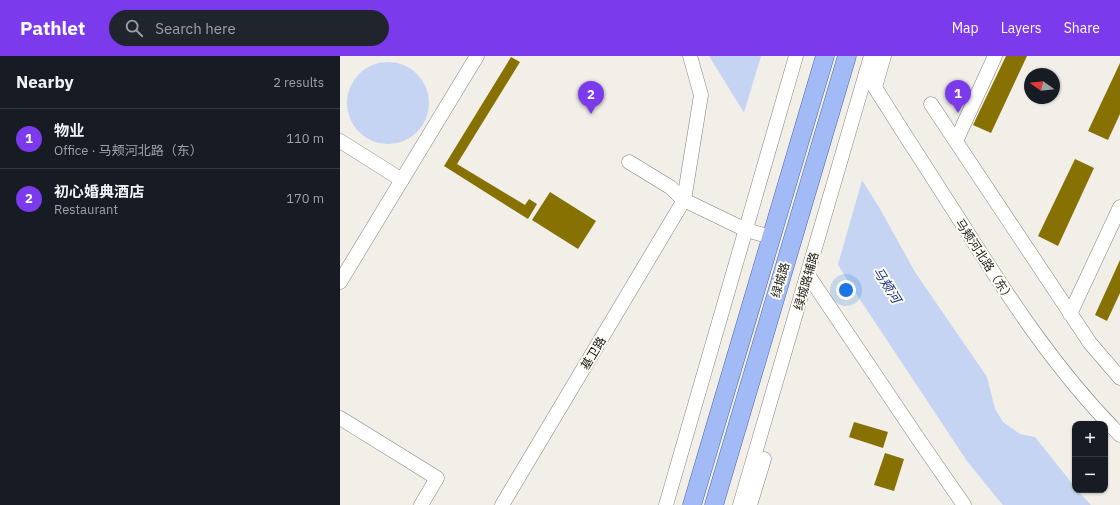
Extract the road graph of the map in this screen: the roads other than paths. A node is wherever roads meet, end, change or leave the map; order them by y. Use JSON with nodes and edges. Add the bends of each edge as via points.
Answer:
{"nodes":[{"id":1,"x":477,"y":56,"type":"edge"},
{"id":2,"x":690,"y":56,"type":"edge"},
{"id":3,"x":796,"y":56,"type":"edge"},
{"id":4,"x":847,"y":56,"type":"edge"},
{"id":5,"x":871,"y":56,"type":"edge"},
{"id":6,"x":884,"y":56,"type":"edge"},
{"id":7,"x":995,"y":56,"type":"edge"},
{"id":8,"x":824,"y":59,"type":"edge"},
{"id":9,"x":866,"y":73,"type":"junction"},
{"id":10,"x":875,"y":87,"type":"junction"},
{"id":11,"x":931,"y":104,"type":"dead end"},
{"id":12,"x":340,"y":141,"type":"edge"},
{"id":13,"x":956,"y":141,"type":"junction"},
{"id":14,"x":630,"y":162,"type":"dead end"},
{"id":15,"x":402,"y":180,"type":"junction"},
{"id":16,"x":684,"y":200,"type":"junction"},
{"id":17,"x":1120,"y":207,"type":"edge"},
{"id":18,"x":746,"y":230,"type":"junction"},
{"id":19,"x":771,"y":238,"type":"junction"},
{"id":20,"x":808,"y":274,"type":"junction"},
{"id":21,"x":340,"y":282,"type":"edge"},
{"id":22,"x":1070,"y":314,"type":"junction"},
{"id":23,"x":805,"y":320,"type":"dead end"},
{"id":24,"x":1120,"y":378,"type":"edge"},
{"id":25,"x":340,"y":418,"type":"edge"},
{"id":26,"x":1120,"y":435,"type":"edge"},
{"id":27,"x":421,"y":505,"type":"edge"},
{"id":28,"x":502,"y":505,"type":"edge"},
{"id":29,"x":666,"y":505,"type":"edge"},
{"id":30,"x":692,"y":505,"type":"edge"},
{"id":31,"x":714,"y":505,"type":"edge"},
{"id":32,"x":740,"y":505,"type":"edge"},
{"id":33,"x":750,"y":505,"type":"edge"},
{"id":34,"x":964,"y":505,"type":"edge"}],
"edges":[{"from":1,"to":15,"type":"street"},
{"from":2,"to":16,"type":"street","via":[[701,95]]},
{"from":3,"to":18,"type":"street"},
{"from":4,"to":31,"type":"main road","name":"绿城路"},
{"from":5,"to":9,"type":"street","name":"绿城路辅路"},
{"from":6,"to":10,"type":"street"},
{"from":7,"to":13,"type":"street"},
{"from":8,"to":19,"type":"main road","name":"绿城路"},
{"from":9,"to":10,"type":"street","name":"马颊河北路（东）"},
{"from":9,"to":20,"type":"street","name":"绿城路辅路"},
{"from":10,"to":26,"type":"street","name":"马颊河北路（东）","via":[[975,246],[1037,338],[1083,396]]},
{"from":11,"to":13,"type":"street"},
{"from":12,"to":15,"type":"street"},
{"from":13,"to":22,"type":"street"},
{"from":14,"to":16,"type":"street"},
{"from":15,"to":21,"type":"street"},
{"from":16,"to":18,"type":"street"},
{"from":16,"to":28,"type":"street","name":"基卫路"},
{"from":17,"to":22,"type":"street"},
{"from":18,"to":19,"type":"street"},
{"from":18,"to":29,"type":"street"},
{"from":19,"to":30,"type":"main road","name":"绿城路"},
{"from":20,"to":32,"type":"street","name":"绿城路辅路"},
{"from":20,"to":34,"type":"street"},
{"from":22,"to":24,"type":"street","via":[[1090,343]]},
{"from":23,"to":33,"type":"street"},
{"from":25,"to":27,"type":"street","via":[[437,478]]}]}
